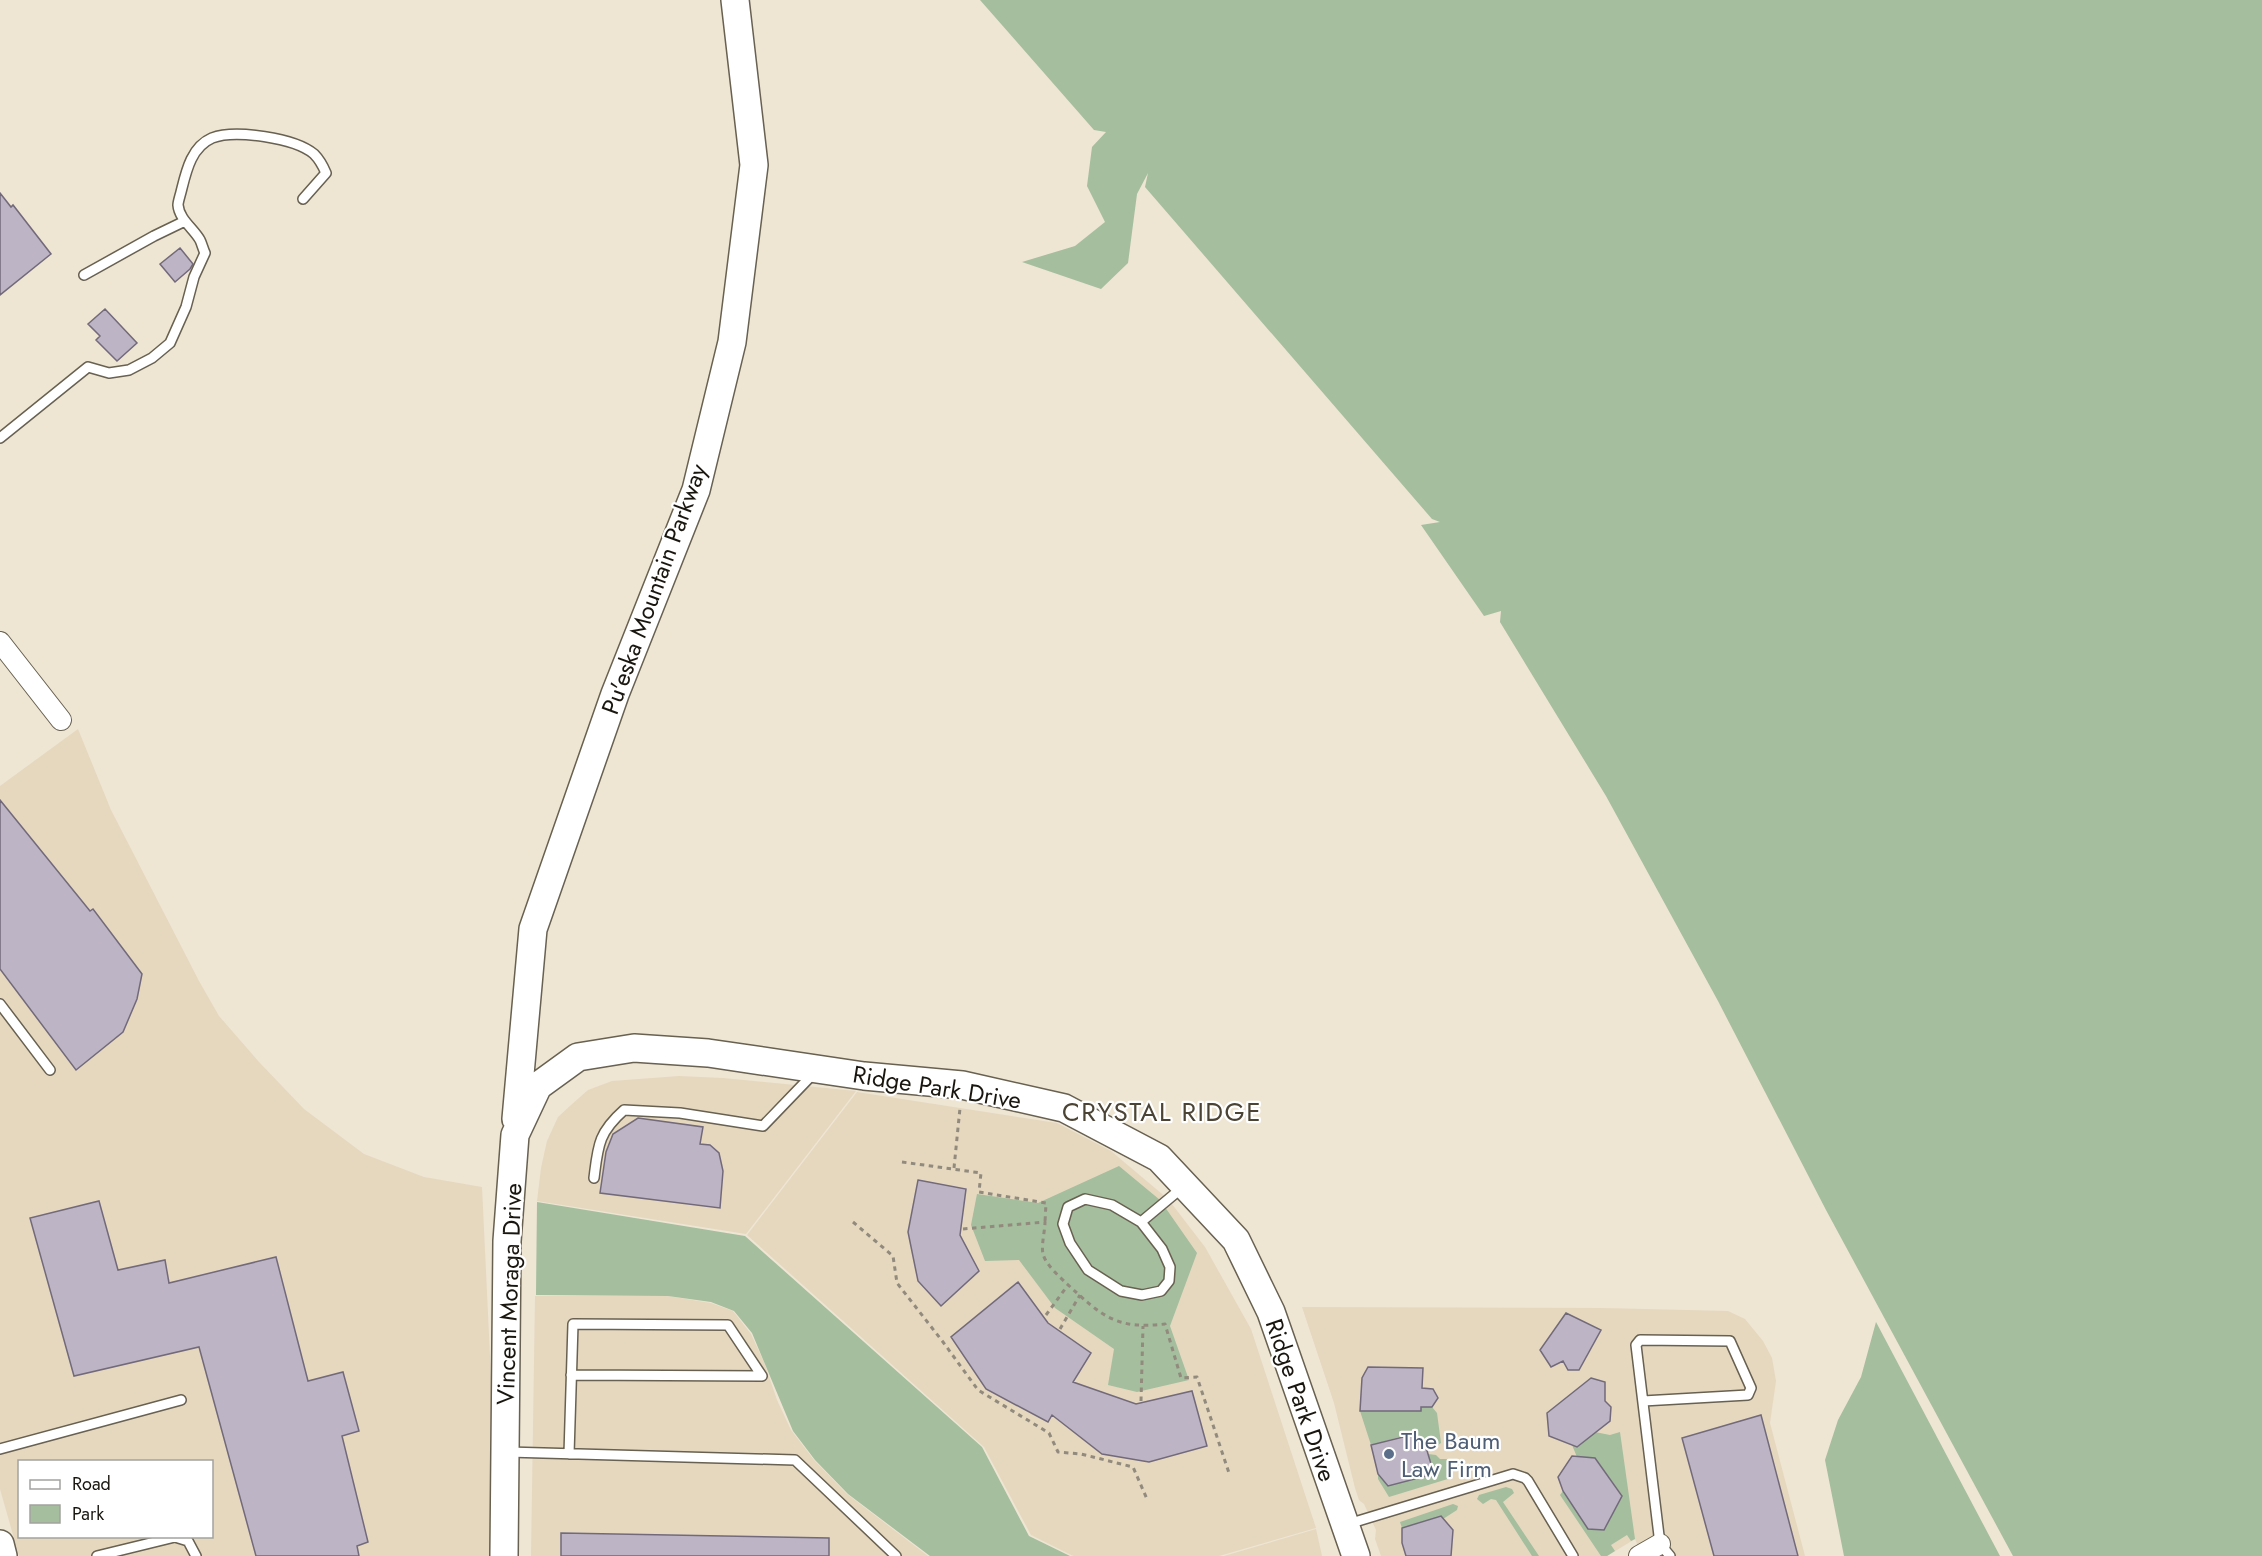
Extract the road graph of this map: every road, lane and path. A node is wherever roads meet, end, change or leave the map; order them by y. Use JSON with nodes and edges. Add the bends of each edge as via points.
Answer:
{"nodes":[{"id":1,"x":735,"y":0,"type":"edge"},
{"id":2,"x":303,"y":199,"type":"dead end"},
{"id":3,"x":185,"y":221,"type":"junction"},
{"id":4,"x":84,"y":275,"type":"dead end"},
{"id":5,"x":0,"y":438,"type":"edge"},
{"id":6,"x":3,"y":653,"type":"edge"},
{"id":7,"x":61,"y":720,"type":"dead end"},
{"id":8,"x":0,"y":1004,"type":"edge"},
{"id":9,"x":578,"y":1057,"type":"joint"},
{"id":10,"x":818,"y":1069,"type":"junction"},
{"id":11,"x":50,"y":1070,"type":"dead end"},
{"id":12,"x":962,"y":1086,"type":"junction"},
{"id":13,"x":514,"y":1135,"type":"junction"},
{"id":14,"x":902,"y":1162,"type":"dead end"},
{"id":15,"x":954,"y":1168,"type":"junction"},
{"id":16,"x":594,"y":1178,"type":"dead end"},
{"id":17,"x":1185,"y":1186,"type":"junction"},
{"id":18,"x":1045,"y":1221,"type":"junction"},
{"id":19,"x":853,"y":1222,"type":"dead end"},
{"id":20,"x":1141,"y":1222,"type":"junction"},
{"id":21,"x":963,"y":1229,"type":"dead end"},
{"id":22,"x":1068,"y":1285,"type":"junction"},
{"id":23,"x":1080,"y":1295,"type":"junction"},
{"id":24,"x":1046,"y":1316,"type":"dead end"},
{"id":25,"x":1143,"y":1326,"type":"junction"},
{"id":26,"x":1060,"y":1329,"type":"dead end"},
{"id":27,"x":572,"y":1375,"type":"junction"},
{"id":28,"x":181,"y":1400,"type":"dead end"},
{"id":29,"x":1141,"y":1401,"type":"dead end"},
{"id":30,"x":1643,"y":1401,"type":"junction"},
{"id":31,"x":0,"y":1449,"type":"edge"},
{"id":32,"x":505,"y":1452,"type":"junction"},
{"id":33,"x":569,"y":1454,"type":"junction"},
{"id":34,"x":1229,"y":1473,"type":"dead end"},
{"id":35,"x":1147,"y":1499,"type":"dead end"},
{"id":36,"x":1344,"y":1525,"type":"junction"},
{"id":37,"x":171,"y":1538,"type":"edge"},
{"id":38,"x":178,"y":1538,"type":"edge"},
{"id":39,"x":0,"y":1546,"type":"edge"},
{"id":40,"x":1665,"y":1550,"type":"edge"},
{"id":41,"x":3,"y":1556,"type":"edge"},
{"id":42,"x":97,"y":1556,"type":"edge"},
{"id":43,"x":196,"y":1556,"type":"edge"},
{"id":44,"x":504,"y":1556,"type":"edge"},
{"id":45,"x":896,"y":1556,"type":"edge"},
{"id":46,"x":1356,"y":1556,"type":"edge"},
{"id":47,"x":1573,"y":1556,"type":"edge"},
{"id":48,"x":1639,"y":1556,"type":"edge"}],
"edges":[{"from":1,"to":13,"type":"street","name":"Pu'eska Mountain Parkway","via":[[754,165],[732,342],[696,490],[615,694],[533,929]]},
{"from":2,"to":3,"type":"lane","via":[[326,173],[312,153],[278,139],[230,135],[212,138],[195,153],[186,172],[178,206]]},
{"from":3,"to":4,"type":"lane"},
{"from":3,"to":5,"type":"lane","via":[[205,253],[170,343],[129,370],[110,373],[88,367]]},
{"from":6,"to":7,"type":"street"},
{"from":8,"to":11,"type":"lane"},
{"from":9,"to":10,"type":"street","name":"Ridge Park Drive","via":[[634,1048],[708,1053]]},
{"from":9,"to":13,"type":"street","name":"Vincent Moraga Drive","via":[[538,1086]]},
{"from":10,"to":12,"type":"street","name":"Ridge Park Drive"},
{"from":10,"to":16,"type":"lane","via":[[763,1126],[680,1113],[624,1110],[607,1125],[598,1148]]},
{"from":12,"to":15,"type":"path"},
{"from":12,"to":17,"type":"street","name":"Ridge Park Drive","via":[[1064,1108],[1159,1158]]},
{"from":13,"to":32,"type":"street","name":"Vincent Moraga Drive","via":[[507,1241]]},
{"from":14,"to":15,"type":"path"},
{"from":15,"to":18,"type":"path","via":[[981,1173],[979,1192],[1046,1203]]},
{"from":17,"to":20,"type":"lane"},
{"from":17,"to":36,"type":"street","name":"Ridge Park Drive","via":[[1236,1240],[1271,1312]]},
{"from":18,"to":21,"type":"path"},
{"from":18,"to":22,"type":"path","via":[[1043,1255]]},
{"from":19,"to":35,"type":"path","via":[[893,1256],[897,1283],[978,1390],[1049,1433],[1058,1452],[1133,1467]]},
{"from":20,"to":20,"type":"lane","via":[[1112,1206],[1085,1199],[1068,1207],[1063,1224],[1070,1243],[1088,1269],[1121,1291],[1142,1295],[1161,1291],[1169,1281],[1170,1267],[1162,1249]]},
{"from":22,"to":23,"type":"path"},
{"from":22,"to":24,"type":"path"},
{"from":23,"to":25,"type":"path","via":[[1097,1312]]},
{"from":23,"to":26,"type":"path"},
{"from":25,"to":29,"type":"path"},
{"from":25,"to":34,"type":"path","via":[[1165,1324],[1181,1378],[1197,1377]]},
{"from":27,"to":27,"type":"lane","via":[[573,1324],[728,1325],[762,1376]]},
{"from":27,"to":33,"type":"lane"},
{"from":28,"to":31,"type":"lane"},
{"from":30,"to":30,"type":"lane","via":[[1636,1345],[1640,1340],[1730,1341],[1751,1388],[1748,1395]]},
{"from":30,"to":40,"type":"lane"},
{"from":32,"to":33,"type":"lane"},
{"from":32,"to":44,"type":"street","name":"Vincent Moraga Drive"},
{"from":33,"to":45,"type":"lane","via":[[795,1460]]},
{"from":36,"to":46,"type":"street","name":"Ridge Park Drive"},
{"from":36,"to":47,"type":"lane","via":[[1514,1474],[1528,1481]]},
{"from":37,"to":42,"type":"lane"},
{"from":38,"to":43,"type":"lane","via":[[188,1541]]},
{"from":39,"to":41,"type":"street"},
{"from":40,"to":48,"type":"street"}]}
